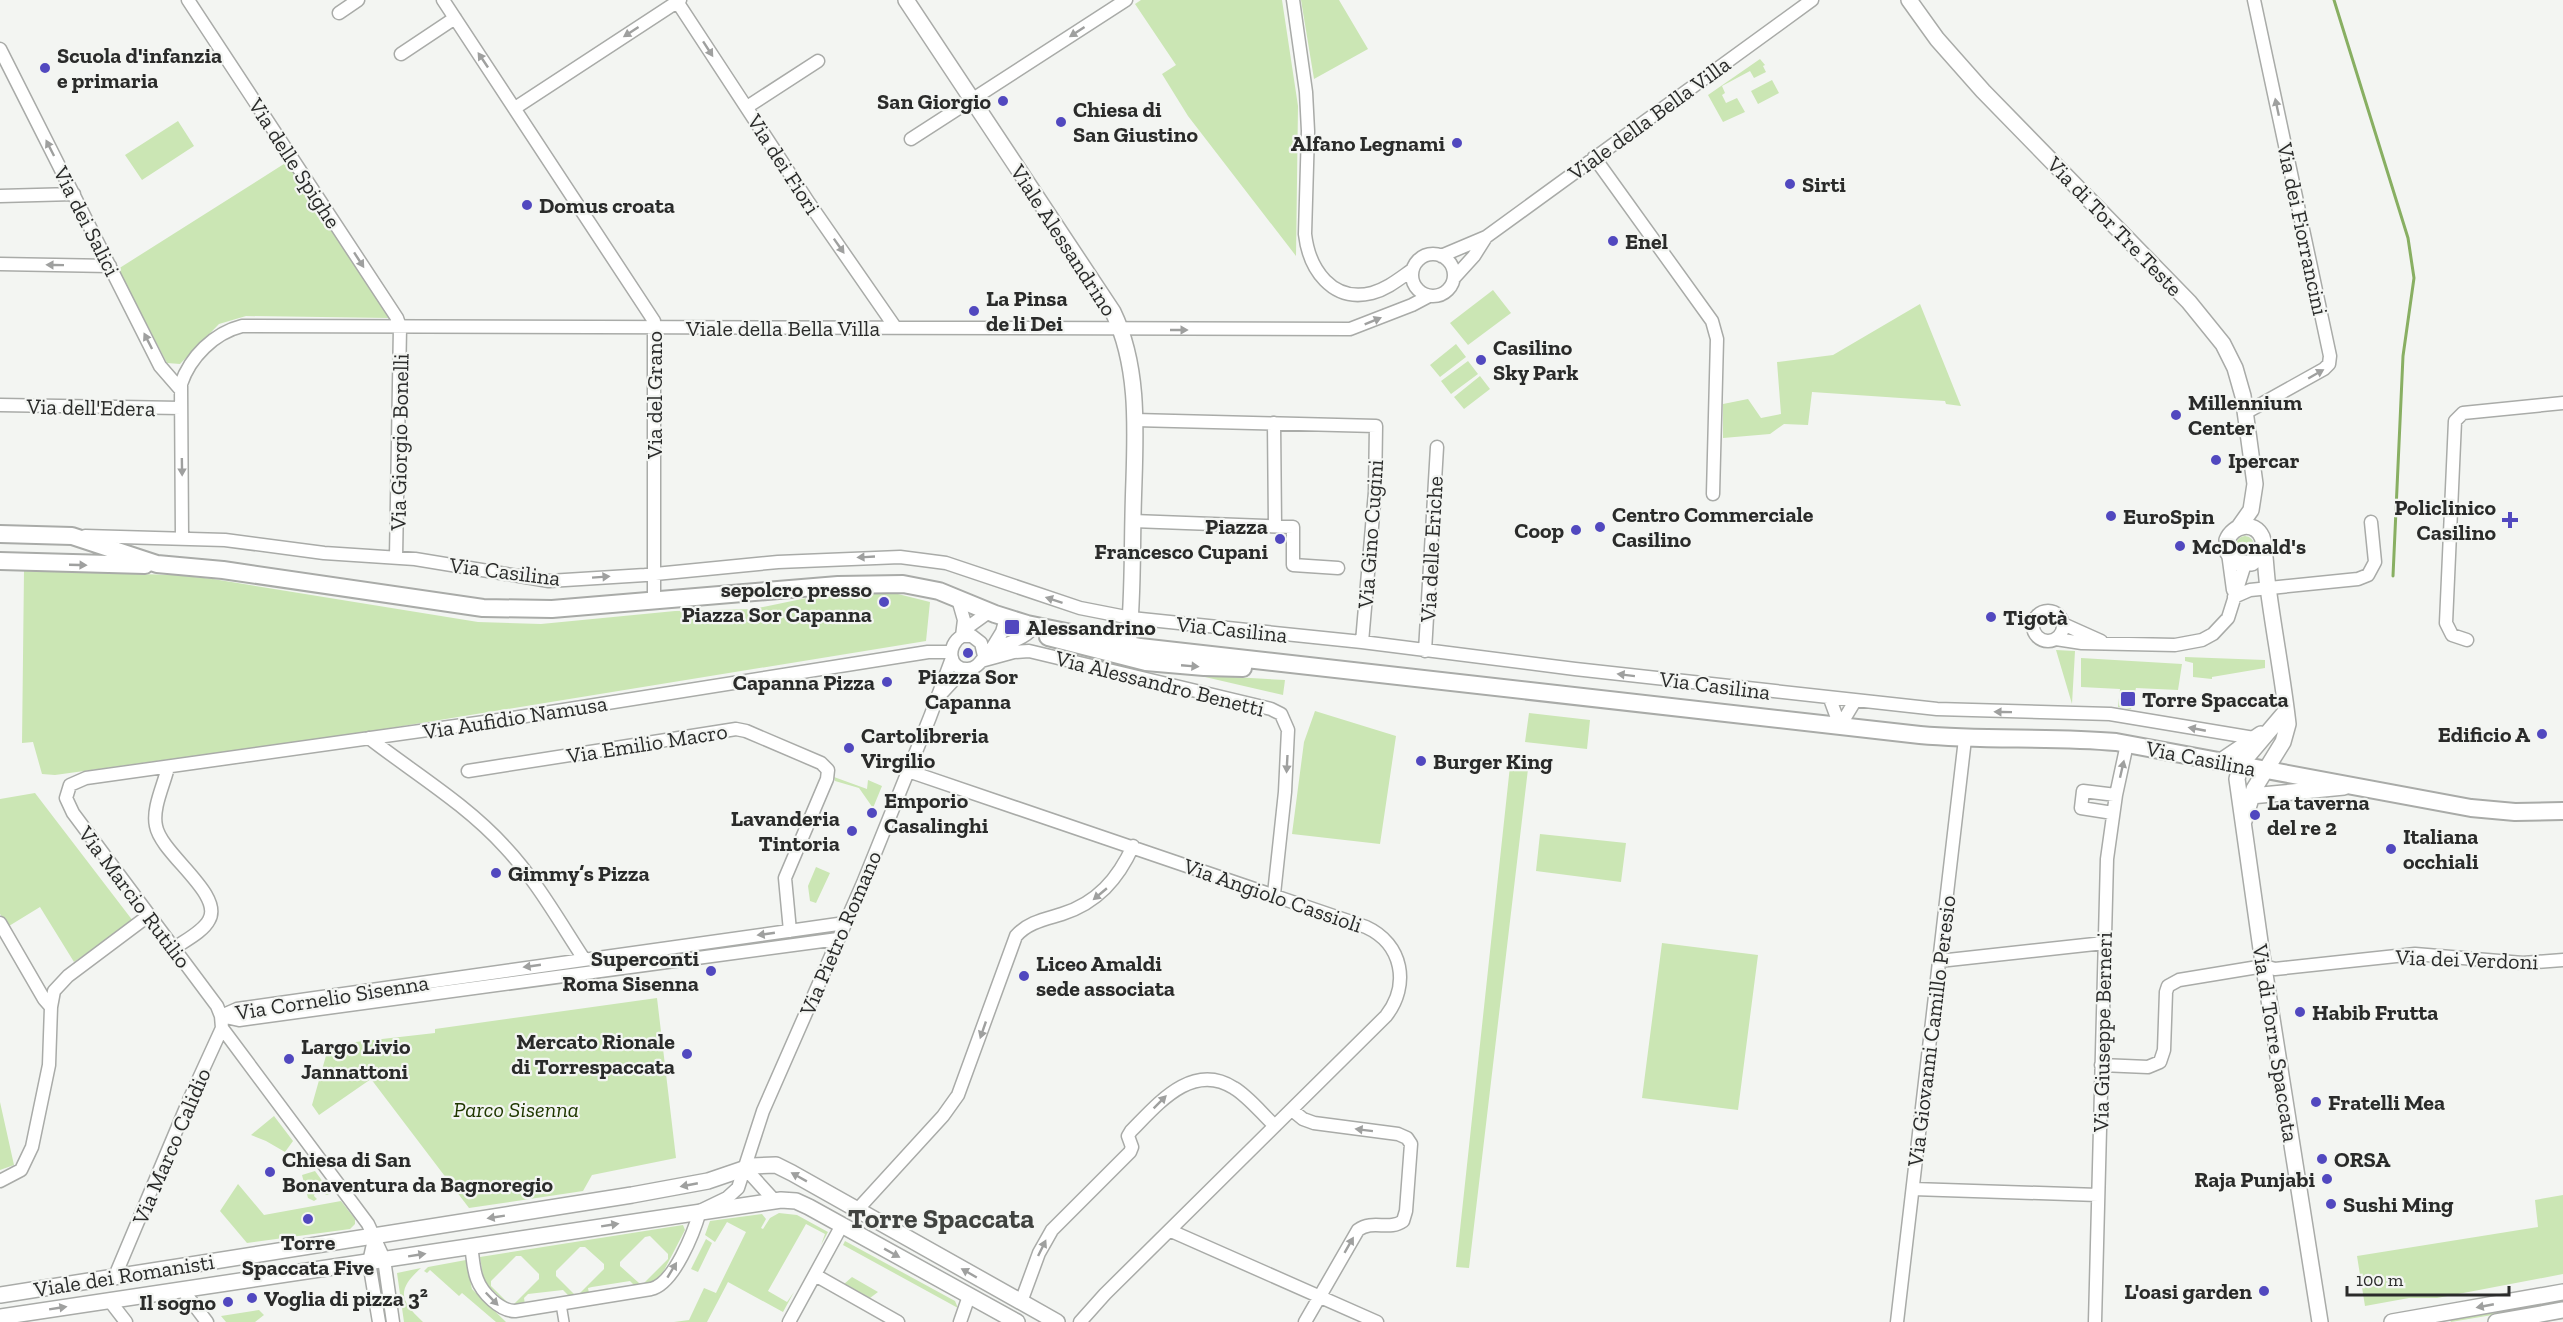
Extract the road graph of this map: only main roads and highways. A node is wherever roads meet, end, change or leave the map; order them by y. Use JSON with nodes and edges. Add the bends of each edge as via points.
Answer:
{"nodes":[{"id":1,"x":0,"y":534,"type":"edge"},
{"id":2,"x":0,"y":561,"type":"edge"},
{"id":3,"x":158,"y":564,"type":"junction"},
{"id":4,"x":1034,"y":626,"type":"junction"},
{"id":5,"x":1298,"y":664,"type":"junction"},
{"id":6,"x":2563,"y":811,"type":"edge"}],
"edges":[{"from":1,"to":3,"type":"main road","name":"Via Casilina","via":[[72,536]]},
{"from":2,"to":3,"type":"main road","name":"Via Casilina","one_way":true},
{"from":3,"to":4,"type":"main road","name":"Via Casilina","via":[[483,608],[552,609],[877,583],[924,588]]},
{"from":4,"to":5,"type":"main road","name":"Via Casilina","via":[[1128,645]]},
{"from":4,"to":5,"type":"main road","name":"Via Casilina","one_way":true,"via":[[1052,639],[1146,662],[1229,668]]},
{"from":5,"to":6,"type":"main road","name":"Via Casilina","via":[[1965,739],[2127,744],[2471,808],[2530,813]]}]}
